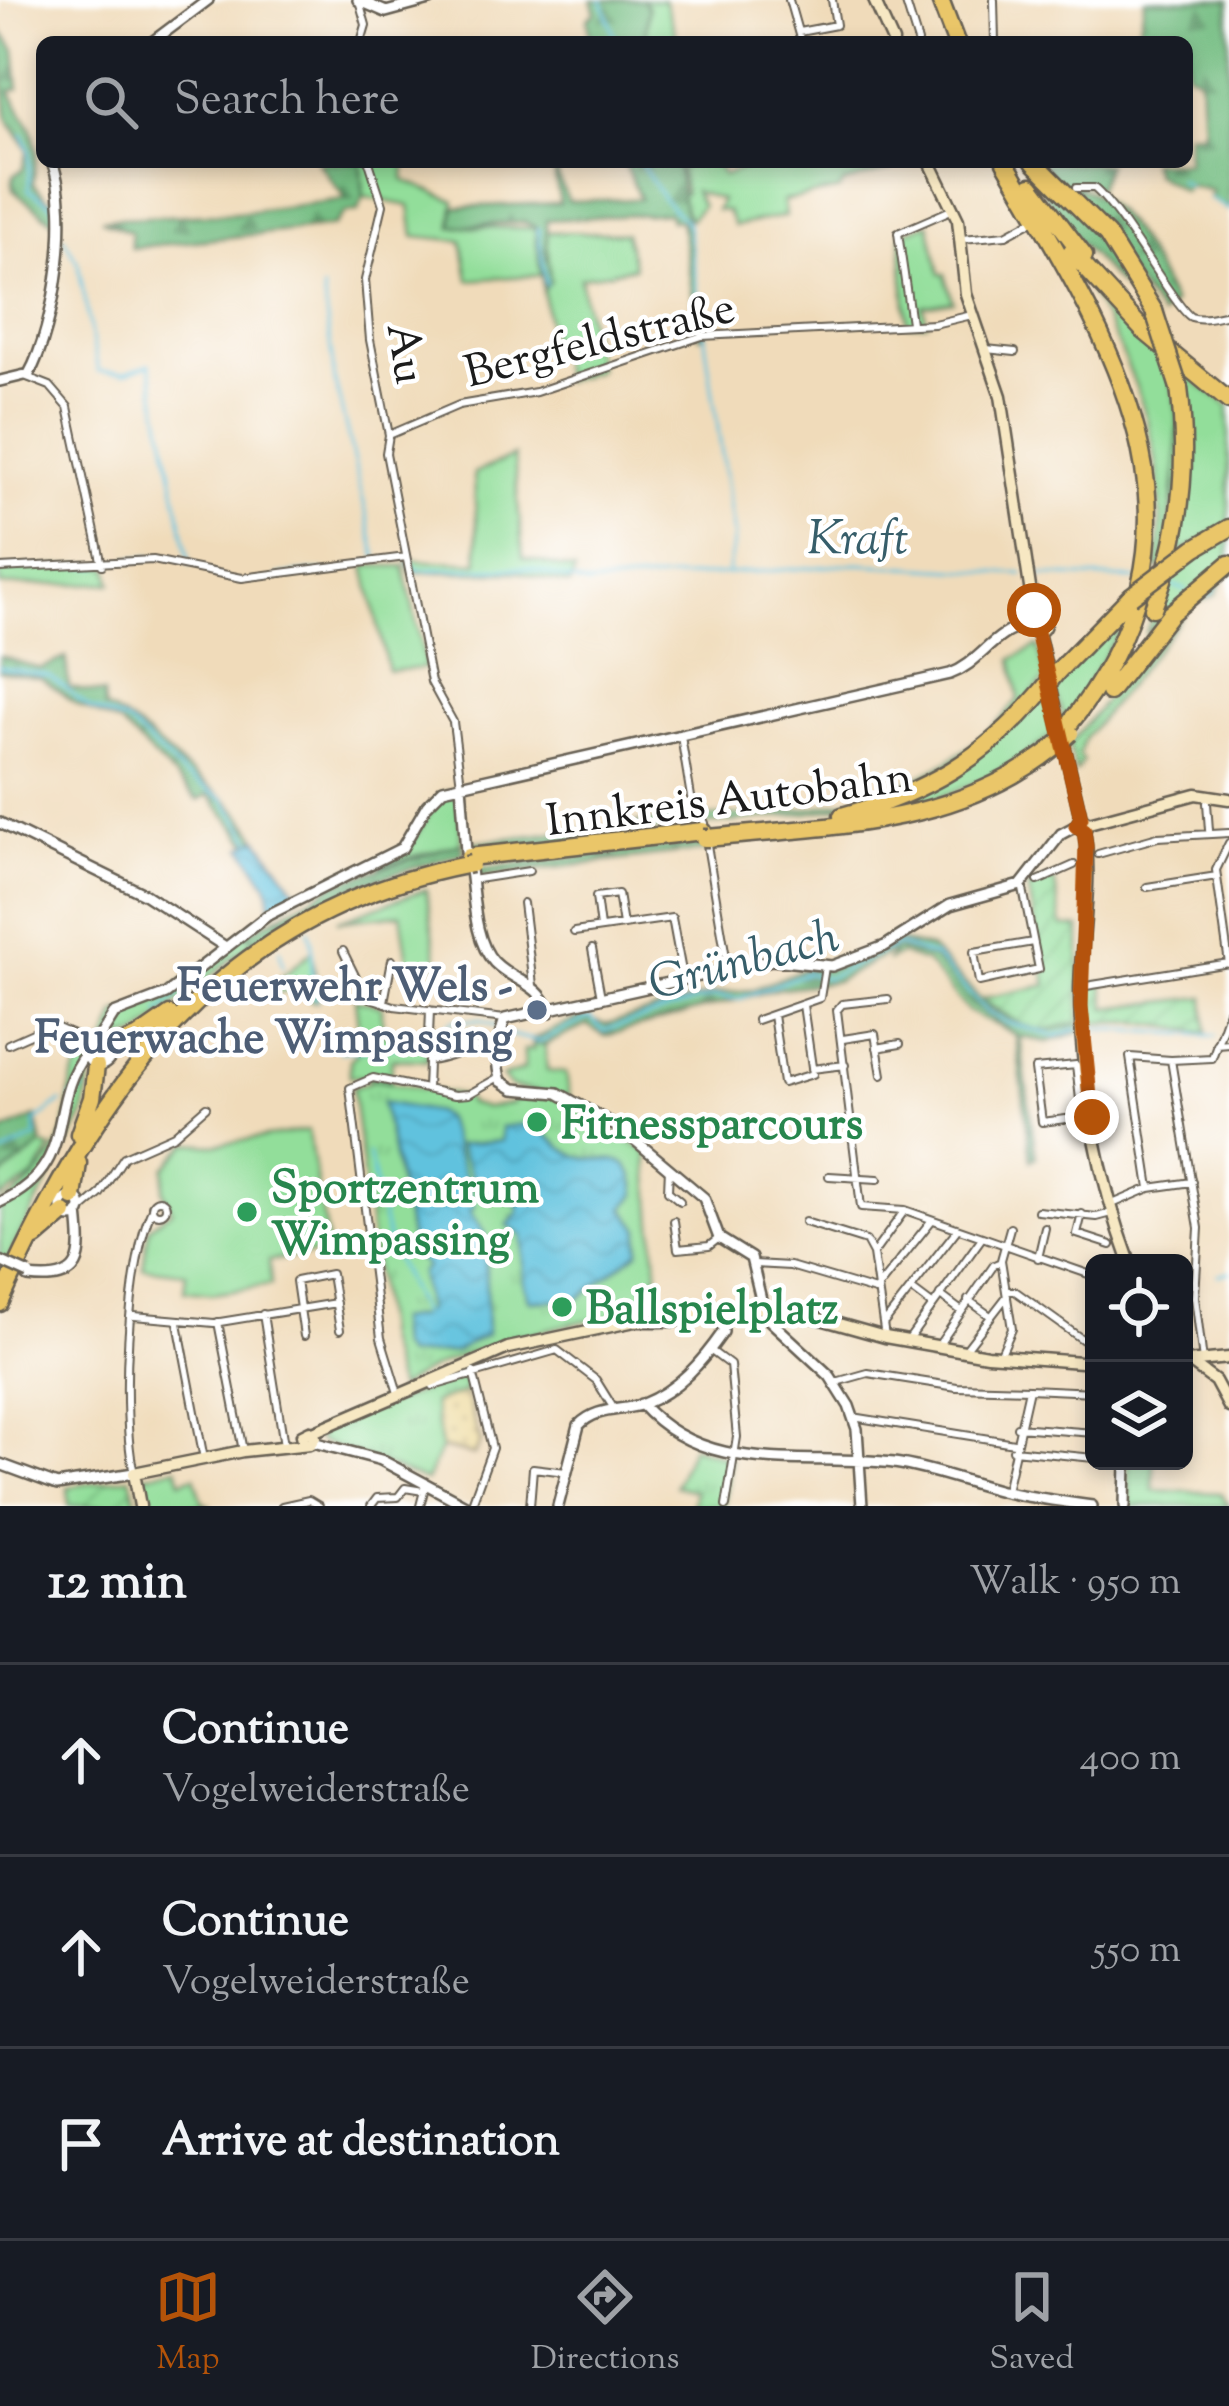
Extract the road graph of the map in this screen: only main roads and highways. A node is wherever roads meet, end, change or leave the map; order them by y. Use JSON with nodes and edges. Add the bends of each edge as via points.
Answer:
{"nodes":[{"id":1,"x":874,"y":0,"type":"edge"},
{"id":2,"x":930,"y":0,"type":"edge"},
{"id":3,"x":940,"y":0,"type":"edge"},
{"id":4,"x":890,"y":36,"type":"edge"},
{"id":5,"x":943,"y":36,"type":"edge"},
{"id":6,"x":954,"y":36,"type":"edge"},
{"id":7,"x":933,"y":168,"type":"edge"},
{"id":8,"x":1012,"y":168,"type":"edge"},
{"id":9,"x":1012,"y":168,"type":"edge"},
{"id":10,"x":1040,"y":168,"type":"edge"},
{"id":11,"x":1229,"y":397,"type":"edge"},
{"id":12,"x":1229,"y":528,"type":"edge"},
{"id":13,"x":1229,"y":563,"type":"edge"},
{"id":14,"x":1100,"y":701,"type":"junction"},
{"id":15,"x":1063,"y":736,"type":"junction"},
{"id":16,"x":1229,"y":799,"type":"edge"},
{"id":17,"x":835,"y":818,"type":"junction"},
{"id":18,"x":1083,"y":824,"type":"junction"},
{"id":19,"x":706,"y":834,"type":"junction"},
{"id":20,"x":468,"y":863,"type":"junction"},
{"id":21,"x":170,"y":1015,"type":"junction"},
{"id":22,"x":83,"y":1134,"type":"junction"},
{"id":23,"x":1127,"y":1254,"type":"edge"},
{"id":24,"x":28,"y":1272,"type":"junction"},
{"id":25,"x":0,"y":1285,"type":"edge"},
{"id":26,"x":0,"y":1303,"type":"edge"},
{"id":27,"x":1229,"y":1358,"type":"edge"},
{"id":28,"x":1190,"y":1362,"type":"edge"},
{"id":29,"x":1085,"y":1363,"type":"edge"},
{"id":30,"x":1204,"y":1365,"type":"junction"},
{"id":31,"x":1229,"y":1407,"type":"edge"},
{"id":32,"x":140,"y":1506,"type":"edge"}],
"edges":[{"from":1,"to":4,"type":"main road"},
{"from":2,"to":5,"type":"highway"},
{"from":3,"to":6,"type":"highway"},
{"from":7,"to":18,"type":"main road","via":[[955,209],[972,315],[1004,408],[1033,624]]},
{"from":8,"to":15,"type":"highway","name":"Innkreis Autobahn","via":[[1113,341],[1152,444],[1159,498],[1156,550],[1127,645]]},
{"from":9,"to":11,"type":"highway","via":[[1121,308]]},
{"from":10,"to":14,"type":"highway","name":"Innkreis Autobahn","bridge":true,"via":[[1107,235],[1154,311],[1178,388],[1183,472],[1170,558],[1142,632]]},
{"from":12,"to":17,"type":"highway","bridge":true,"via":[[1130,597],[1007,731],[946,777]]},
{"from":13,"to":14,"type":"highway","via":[[1170,614]]},
{"from":14,"to":15,"type":"highway","name":"Innkreis Autobahn"},
{"from":15,"to":17,"type":"highway","name":"Innkreis Autobahn","via":[[959,795]]},
{"from":15,"to":19,"type":"highway","name":"Innkreis Autobahn","via":[[994,788],[922,814]]},
{"from":16,"to":18,"type":"main road","via":[[1196,794]]},
{"from":17,"to":19,"type":"highway","name":"Innkreis Autobahn"},
{"from":18,"to":23,"type":"main road","via":[[1083,1089]]},
{"from":19,"to":20,"type":"highway","name":"Innkreis Autobahn"},
{"from":20,"to":21,"type":"highway","name":"Innkreis Autobahn","via":[[390,877],[319,907],[246,950]]},
{"from":20,"to":22,"type":"highway","name":"Innkreis Autobahn","via":[[356,898],[251,956],[166,1028]]},
{"from":21,"to":22,"type":"highway","name":"Innkreis Autobahn","via":[[125,1066]]},
{"from":21,"to":22,"type":"highway","via":[[137,1038],[93,1049]]},
{"from":22,"to":24,"type":"highway","name":"Innkreis Autobahn"},
{"from":22,"to":24,"type":"highway","via":[[77,1210]]},
{"from":22,"to":25,"type":"highway","name":"Innkreis Autobahn"},
{"from":24,"to":26,"type":"highway","name":"Innkreis Autobahn"},
{"from":27,"to":30,"type":"main road"},
{"from":28,"to":30,"type":"main road"},
{"from":29,"to":32,"type":"main road","via":[[1000,1357],[761,1307],[721,1307],[508,1348],[302,1440],[134,1473]]},
{"from":30,"to":31,"type":"main road"}]}
